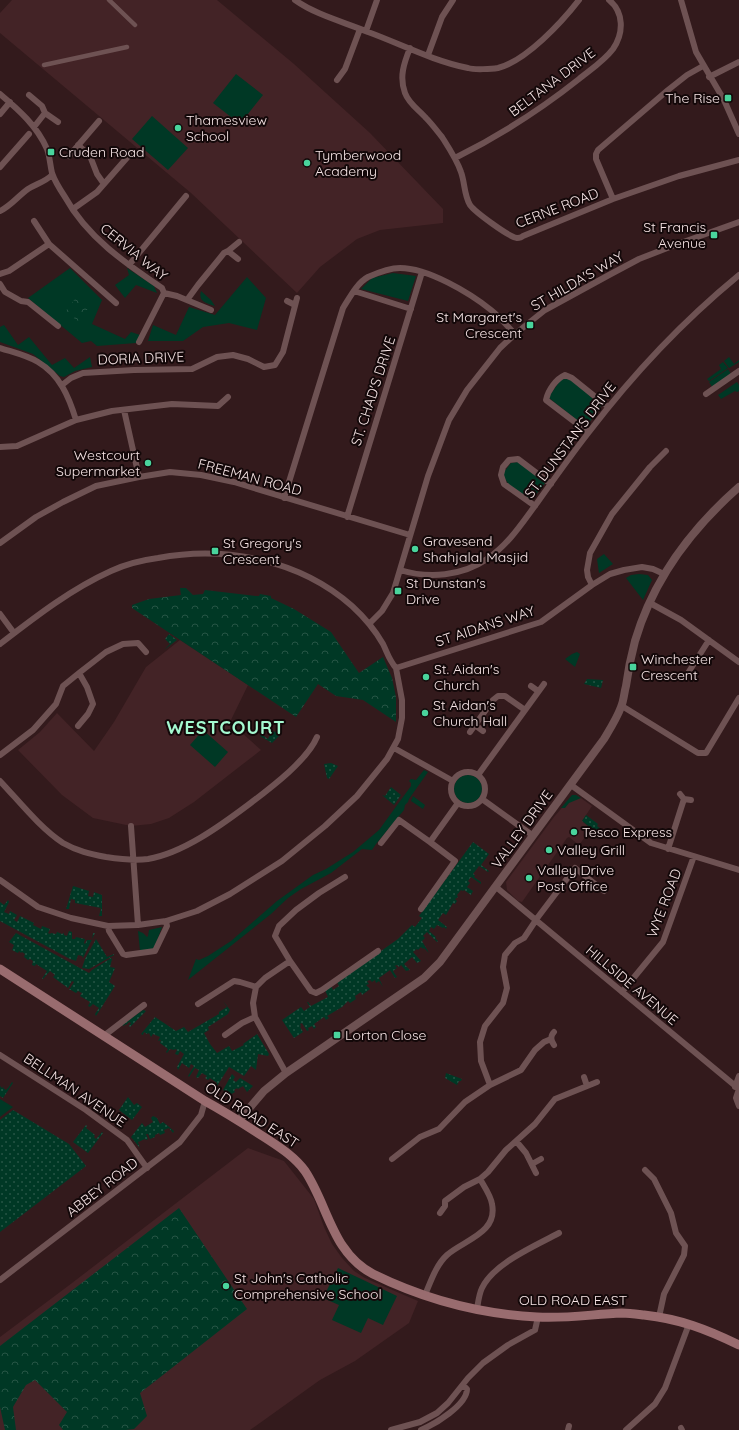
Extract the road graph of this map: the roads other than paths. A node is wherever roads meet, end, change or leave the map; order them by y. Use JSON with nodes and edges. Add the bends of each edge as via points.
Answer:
{"nodes":[{"id":1,"x":109,"y":0,"type":"edge"},
{"id":2,"x":295,"y":0,"type":"edge"},
{"id":3,"x":377,"y":0,"type":"edge"},
{"id":4,"x":453,"y":0,"type":"edge"},
{"id":5,"x":579,"y":0,"type":"edge"},
{"id":6,"x":609,"y":0,"type":"edge"},
{"id":7,"x":681,"y":0,"type":"edge"},
{"id":8,"x":135,"y":25,"type":"dead end"},
{"id":9,"x":363,"y":30,"type":"junction"},
{"id":10,"x":127,"y":47,"type":"dead end"},
{"id":11,"x":410,"y":48,"type":"junction"},
{"id":12,"x":428,"y":55,"type":"junction"},
{"id":13,"x":739,"y":62,"type":"edge"},
{"id":14,"x":44,"y":65,"type":"dead end"},
{"id":15,"x":703,"y":66,"type":"junction"},
{"id":16,"x":709,"y":77,"type":"junction"},
{"id":17,"x":337,"y":80,"type":"dead end"},
{"id":18,"x":0,"y":94,"type":"edge"},
{"id":19,"x":29,"y":95,"type":"dead end"},
{"id":20,"x":10,"y":102,"type":"junction"},
{"id":21,"x":45,"y":113,"type":"junction"},
{"id":22,"x":0,"y":114,"type":"edge"},
{"id":23,"x":99,"y":121,"type":"dead end"},
{"id":24,"x":58,"y":122,"type":"dead end"},
{"id":25,"x":34,"y":127,"type":"junction"},
{"id":26,"x":29,"y":134,"type":"dead end"},
{"id":27,"x":739,"y":134,"type":"edge"},
{"id":28,"x":78,"y":145,"type":"junction"},
{"id":29,"x":132,"y":152,"type":"dead end"},
{"id":30,"x":68,"y":156,"type":"dead end"},
{"id":31,"x":455,"y":158,"type":"junction"},
{"id":32,"x":739,"y":160,"type":"edge"},
{"id":33,"x":0,"y":167,"type":"edge"},
{"id":34,"x":52,"y":175,"type":"junction"},
{"id":35,"x":104,"y":184,"type":"junction"},
{"id":36,"x":186,"y":196,"type":"dead end"},
{"id":37,"x":613,"y":199,"type":"junction"},
{"id":38,"x":73,"y":209,"type":"junction"},
{"id":39,"x":0,"y":212,"type":"edge"},
{"id":40,"x":34,"y":221,"type":"dead end"},
{"id":41,"x":739,"y":222,"type":"edge"},
{"id":42,"x":239,"y":242,"type":"dead end"},
{"id":43,"x":49,"y":244,"type":"junction"},
{"id":44,"x":228,"y":251,"type":"junction"},
{"id":45,"x":238,"y":259,"type":"dead end"},
{"id":46,"x":129,"y":265,"type":"junction"},
{"id":47,"x":422,"y":272,"type":"junction"},
{"id":48,"x":0,"y":274,"type":"edge"},
{"id":49,"x":739,"y":275,"type":"edge"},
{"id":50,"x":0,"y":284,"type":"edge"},
{"id":51,"x":354,"y":291,"type":"junction"},
{"id":52,"x":164,"y":293,"type":"junction"},
{"id":53,"x":297,"y":298,"type":"dead end"},
{"id":54,"x":188,"y":300,"type":"junction"},
{"id":55,"x":287,"y":301,"type":"dead end"},
{"id":56,"x":116,"y":303,"type":"dead end"},
{"id":57,"x":295,"y":305,"type":"junction"},
{"id":58,"x":411,"y":309,"type":"junction"},
{"id":59,"x":210,"y":310,"type":"dead end"},
{"id":60,"x":58,"y":326,"type":"dead end"},
{"id":61,"x":515,"y":334,"type":"junction"},
{"id":62,"x":139,"y":342,"type":"dead end"},
{"id":63,"x":0,"y":348,"type":"edge"},
{"id":64,"x":739,"y":371,"type":"edge"},
{"id":65,"x":62,"y":385,"type":"junction"},
{"id":66,"x":706,"y":394,"type":"dead end"},
{"id":67,"x":228,"y":397,"type":"dead end"},
{"id":68,"x":608,"y":407,"type":"junction"},
{"id":69,"x":124,"y":410,"type":"junction"},
{"id":70,"x":76,"y":420,"type":"junction"},
{"id":71,"x":588,"y":432,"type":"junction"},
{"id":72,"x":0,"y":447,"type":"edge"},
{"id":73,"x":666,"y":450,"type":"dead end"},
{"id":74,"x":139,"y":477,"type":"junction"},
{"id":75,"x":551,"y":484,"type":"junction"},
{"id":76,"x":739,"y":487,"type":"edge"},
{"id":77,"x":284,"y":498,"type":"junction"},
{"id":78,"x":535,"y":506,"type":"junction"},
{"id":79,"x":346,"y":517,"type":"junction"},
{"id":80,"x":410,"y":536,"type":"junction"},
{"id":81,"x":0,"y":542,"type":"edge"},
{"id":82,"x":400,"y":570,"type":"junction"},
{"id":83,"x":664,"y":574,"type":"junction"},
{"id":84,"x":592,"y":585,"type":"junction"},
{"id":85,"x":650,"y":603,"type":"junction"},
{"id":86,"x":0,"y":614,"type":"edge"},
{"id":87,"x":369,"y":624,"type":"junction"},
{"id":88,"x":14,"y":633,"type":"junction"},
{"id":89,"x":709,"y":640,"type":"junction"},
{"id":90,"x":0,"y":644,"type":"edge"},
{"id":91,"x":146,"y":652,"type":"dead end"},
{"id":92,"x":739,"y":662,"type":"edge"},
{"id":93,"x":396,"y":668,"type":"junction"},
{"id":94,"x":79,"y":673,"type":"junction"},
{"id":95,"x":688,"y":673,"type":"dead end"},
{"id":96,"x":544,"y":684,"type":"dead end"},
{"id":97,"x":531,"y":686,"type":"dead end"},
{"id":98,"x":538,"y":691,"type":"junction"},
{"id":99,"x":739,"y":698,"type":"edge"},
{"id":100,"x":622,"y":706,"type":"junction"},
{"id":101,"x":525,"y":710,"type":"junction"},
{"id":102,"x":476,"y":725,"type":"junction"},
{"id":103,"x":78,"y":726,"type":"dead end"},
{"id":104,"x":483,"y":731,"type":"dead end"},
{"id":105,"x":470,"y":732,"type":"dead end"},
{"id":106,"x":317,"y":737,"type":"dead end"},
{"id":107,"x":394,"y":748,"type":"junction"},
{"id":108,"x":0,"y":755,"type":"edge"},
{"id":109,"x":478,"y":775,"type":"junction"},
{"id":110,"x":453,"y":781,"type":"junction"},
{"id":111,"x":0,"y":782,"type":"edge"},
{"id":112,"x":571,"y":784,"type":"junction"},
{"id":113,"x":482,"y":799,"type":"junction"},
{"id":114,"x":691,"y":800,"type":"dead end"},
{"id":115,"x":458,"y":803,"type":"junction"},
{"id":116,"x":131,"y":826,"type":"dead end"},
{"id":117,"x":532,"y":835,"type":"junction"},
{"id":118,"x":381,"y":842,"type":"dead end"},
{"id":119,"x":430,"y":842,"type":"junction"},
{"id":120,"x":668,"y":849,"type":"junction"},
{"id":121,"x":694,"y":856,"type":"junction"},
{"id":122,"x":133,"y":860,"type":"junction"},
{"id":123,"x":739,"y":870,"type":"edge"},
{"id":124,"x":345,"y":877,"type":"dead end"},
{"id":125,"x":0,"y":880,"type":"edge"},
{"id":126,"x":496,"y":887,"type":"junction"},
{"id":127,"x":604,"y":891,"type":"dead end"},
{"id":128,"x":421,"y":909,"type":"dead end"},
{"id":129,"x":536,"y":921,"type":"junction"},
{"id":130,"x":166,"y":922,"type":"junction"},
{"id":131,"x":138,"y":925,"type":"junction"},
{"id":132,"x":108,"y":926,"type":"junction"},
{"id":133,"x":378,"y":951,"type":"dead end"},
{"id":134,"x":290,"y":961,"type":"junction"},
{"id":135,"x":0,"y":968,"type":"edge"},
{"id":136,"x":256,"y":987,"type":"junction"},
{"id":137,"x":622,"y":992,"type":"junction"},
{"id":138,"x":198,"y":1004,"type":"dead end"},
{"id":139,"x":144,"y":1005,"type":"dead end"},
{"id":140,"x":255,"y":1017,"type":"junction"},
{"id":141,"x":554,"y":1032,"type":"dead end"},
{"id":142,"x":104,"y":1035,"type":"junction"},
{"id":143,"x":224,"y":1035,"type":"dead end"},
{"id":144,"x":0,"y":1055,"type":"edge"},
{"id":145,"x":286,"y":1073,"type":"junction"},
{"id":146,"x":739,"y":1076,"type":"edge"},
{"id":147,"x":584,"y":1077,"type":"dead end"},
{"id":148,"x":596,"y":1082,"type":"dead end"},
{"id":149,"x":490,"y":1085,"type":"junction"},
{"id":150,"x":587,"y":1086,"type":"junction"},
{"id":151,"x":738,"y":1089,"type":"edge"},
{"id":152,"x":205,"y":1101,"type":"junction"},
{"id":153,"x":739,"y":1106,"type":"edge"},
{"id":154,"x":239,"y":1120,"type":"junction"},
{"id":155,"x":516,"y":1141,"type":"junction"},
{"id":156,"x":392,"y":1159,"type":"dead end"},
{"id":157,"x":541,"y":1159,"type":"dead end"},
{"id":158,"x":532,"y":1164,"type":"junction"},
{"id":159,"x":147,"y":1168,"type":"junction"},
{"id":160,"x":645,"y":1170,"type":"dead end"},
{"id":161,"x":536,"y":1173,"type":"dead end"},
{"id":162,"x":480,"y":1179,"type":"junction"},
{"id":163,"x":440,"y":1213,"type":"dead end"},
{"id":164,"x":559,"y":1233,"type":"dead end"},
{"id":165,"x":0,"y":1280,"type":"edge"},
{"id":166,"x":425,"y":1295,"type":"junction"},
{"id":167,"x":477,"y":1309,"type":"junction"},
{"id":168,"x":538,"y":1317,"type":"junction"},
{"id":169,"x":659,"y":1317,"type":"junction"},
{"id":170,"x":689,"y":1324,"type":"junction"},
{"id":171,"x":739,"y":1345,"type":"edge"},
{"id":172,"x":463,"y":1385,"type":"junction"},
{"id":173,"x":390,"y":1430,"type":"edge"},
{"id":174,"x":421,"y":1430,"type":"edge"},
{"id":175,"x":626,"y":1430,"type":"edge"}],
"edges":[{"from":1,"to":8,"type":"street"},
{"from":2,"to":9,"type":"street","via":[[324,15]]},
{"from":3,"to":9,"type":"street"},
{"from":4,"to":12,"type":"street","via":[[442,17]]},
{"from":5,"to":12,"type":"street","via":[[547,35],[521,57],[498,68],[470,69],[441,62]]},
{"from":6,"to":31,"type":"street","name":"BELTANA DRIVE","via":[[619,12],[621,29],[617,42],[602,60],[521,122]]},
{"from":7,"to":15,"type":"street","via":[[693,43]]},
{"from":9,"to":11,"type":"street"},
{"from":9,"to":17,"type":"street","via":[[345,69]]},
{"from":10,"to":14,"type":"street"},
{"from":11,"to":12,"type":"street"},
{"from":11,"to":31,"type":"street","name":"CERNE ROAD","via":[[402,73],[405,94],[441,136]]},
{"from":13,"to":16,"type":"street"},
{"from":15,"to":16,"type":"street"},
{"from":15,"to":37,"type":"street","via":[[687,75],[598,150],[596,159]]},
{"from":16,"to":27,"type":"street","via":[[724,100]]},
{"from":18,"to":20,"type":"street","name":"CERVIA WAY"},
{"from":19,"to":21,"type":"street","via":[[42,106]]},
{"from":20,"to":22,"type":"street"},
{"from":20,"to":25,"type":"street","name":"CERVIA WAY"},
{"from":21,"to":24,"type":"street"},
{"from":21,"to":25,"type":"street"},
{"from":23,"to":28,"type":"street"},
{"from":25,"to":34,"type":"street","name":"CERVIA WAY","via":[[47,150]]},
{"from":26,"to":33,"type":"street"},
{"from":28,"to":30,"type":"street"},
{"from":28,"to":35,"type":"street","via":[[90,156]]},
{"from":29,"to":35,"type":"street"},
{"from":31,"to":37,"type":"street","name":"CERNE ROAD","via":[[462,174],[469,204],[510,235],[518,238]]},
{"from":32,"to":37,"type":"street","name":"CERNE ROAD","via":[[679,176]]},
{"from":34,"to":38,"type":"street","name":"CERVIA WAY"},
{"from":34,"to":39,"type":"street","via":[[28,189]]},
{"from":35,"to":38,"type":"street","via":[[94,195]]},
{"from":36,"to":46,"type":"street"},
{"from":38,"to":46,"type":"street","name":"CERVIA WAY","via":[[98,241]]},
{"from":40,"to":43,"type":"street"},
{"from":41,"to":61,"type":"street","name":"ST HILDA'S WAY","via":[[639,259],[545,310]]},
{"from":42,"to":44,"type":"street"},
{"from":43,"to":48,"type":"street","via":[[9,271]]},
{"from":43,"to":56,"type":"street"},
{"from":44,"to":45,"type":"street"},
{"from":44,"to":54,"type":"street"},
{"from":46,"to":52,"type":"street","name":"CERVIA WAY","via":[[162,288]]},
{"from":47,"to":51,"type":"street","via":[[400,268],[385,271],[367,278]]},
{"from":47,"to":58,"type":"street","name":"ST. CHAD'S DRIVE"},
{"from":47,"to":61,"type":"street","via":[[458,288],[491,310]]},
{"from":49,"to":68,"type":"street","name":"ST. DUNSTAN'S DRIVE","via":[[670,337]]},
{"from":50,"to":60,"type":"street","via":[[5,292],[28,302]]},
{"from":51,"to":58,"type":"street"},
{"from":51,"to":77,"type":"street","via":[[343,308]]},
{"from":52,"to":54,"type":"street","name":"CERVIA WAY"},
{"from":52,"to":62,"type":"street"},
{"from":53,"to":57,"type":"street","name":"DORIA DRIVE"},
{"from":54,"to":59,"type":"street","name":"CERVIA WAY"},
{"from":55,"to":57,"type":"street"},
{"from":57,"to":65,"type":"street","name":"DORIA DRIVE","via":[[283,352],[275,366],[264,367],[233,355],[217,357],[192,369],[83,373]]},
{"from":58,"to":79,"type":"street","name":"ST. CHAD'S DRIVE"},
{"from":61,"to":80,"type":"street","name":"ST HILDA'S WAY","via":[[500,348],[467,390],[449,420],[428,476]]},
{"from":63,"to":65,"type":"street","via":[[38,362]]},
{"from":64,"to":66,"type":"street"},
{"from":65,"to":70,"type":"street"},
{"from":67,"to":69,"type":"street","via":[[218,406],[172,404]]},
{"from":68,"to":71,"type":"street","name":"ST. DUNSTAN'S DRIVE"},
{"from":68,"to":71,"type":"street","via":[[565,375],[547,394],[546,400]]},
{"from":69,"to":70,"type":"street"},
{"from":69,"to":74,"type":"street"},
{"from":70,"to":72,"type":"street","via":[[16,446]]},
{"from":71,"to":75,"type":"street","name":"ST. DUNSTAN'S DRIVE"},
{"from":73,"to":84,"type":"street","via":[[623,500],[603,529],[590,553],[587,570]]},
{"from":74,"to":77,"type":"street","name":"FREEMAN ROAD","via":[[170,472],[201,475],[234,482]]},
{"from":74,"to":81,"type":"street","name":"FREEMAN ROAD","via":[[96,486],[36,517]]},
{"from":75,"to":78,"type":"street","name":"ST. DUNSTAN'S DRIVE"},
{"from":75,"to":78,"type":"street","via":[[518,459],[509,460],[503,467],[501,475],[504,484]]},
{"from":76,"to":83,"type":"street","name":"VALLEY DRIVE","via":[[691,535]]},
{"from":77,"to":79,"type":"street","name":"FREEMAN ROAD"},
{"from":78,"to":82,"type":"street","name":"ST. DUNSTAN'S DRIVE","via":[[504,546],[476,565],[457,572],[436,575]]},
{"from":79,"to":80,"type":"street","name":"FREEMAN ROAD"},
{"from":80,"to":82,"type":"street","name":"ST HILDA'S WAY"},
{"from":82,"to":87,"type":"street","name":"ST HILDA'S WAY","via":[[388,603]]},
{"from":83,"to":84,"type":"street","name":"ST AIDANS WAY","via":[[642,567],[610,574]]},
{"from":83,"to":85,"type":"street","name":"VALLEY DRIVE"},
{"from":84,"to":93,"type":"street","name":"ST AIDANS WAY","via":[[541,622]]},
{"from":85,"to":89,"type":"street","via":[[678,618]]},
{"from":85,"to":100,"type":"street","name":"VALLEY DRIVE","via":[[635,640]]},
{"from":86,"to":88,"type":"street"},
{"from":87,"to":88,"type":"street","via":[[338,595],[303,575],[256,559],[231,554],[200,553],[145,560],[113,570],[73,592]]},
{"from":87,"to":93,"type":"street"},
{"from":88,"to":90,"type":"street"},
{"from":89,"to":92,"type":"street"},
{"from":89,"to":95,"type":"street"},
{"from":91,"to":94,"type":"street","via":[[138,643],[123,644],[106,652]]},
{"from":93,"to":107,"type":"street","via":[[403,711]]},
{"from":94,"to":103,"type":"street","via":[[93,704]]},
{"from":94,"to":108,"type":"street","via":[[63,686],[56,704],[33,730]]},
{"from":96,"to":98,"type":"street"},
{"from":97,"to":98,"type":"street"},
{"from":98,"to":101,"type":"street"},
{"from":99,"to":100,"type":"street","via":[[706,753],[698,753]]},
{"from":100,"to":112,"type":"street","name":"VALLEY DRIVE","via":[[604,739]]},
{"from":101,"to":102,"type":"street","via":[[506,696],[499,695]]},
{"from":101,"to":109,"type":"street"},
{"from":102,"to":104,"type":"street"},
{"from":102,"to":105,"type":"street"},
{"from":106,"to":122,"type":"street","via":[[313,747],[291,769],[263,794],[221,824],[171,852]]},
{"from":107,"to":110,"type":"street"},
{"from":107,"to":130,"type":"street","via":[[357,796],[329,823],[282,861],[220,900]]},
{"from":109,"to":110,"type":"street","via":[[463,772]]},
{"from":109,"to":113,"type":"street","via":[[485,787]]},
{"from":110,"to":115,"type":"street","via":[[451,794]]},
{"from":111,"to":122,"type":"street","via":[[62,842],[84,853]]},
{"from":112,"to":117,"type":"street","name":"VALLEY DRIVE"},
{"from":112,"to":120,"type":"street","via":[[649,842]]},
{"from":113,"to":115,"type":"street","via":[[472,805]]},
{"from":113,"to":117,"type":"street"},
{"from":114,"to":120,"type":"street","via":[[682,797]]},
{"from":115,"to":119,"type":"street"},
{"from":116,"to":122,"type":"street"},
{"from":117,"to":126,"type":"street","name":"VALLEY DRIVE"},
{"from":118,"to":119,"type":"street","via":[[398,820]]},
{"from":119,"to":128,"type":"street","via":[[455,861]]},
{"from":120,"to":121,"type":"street"},
{"from":121,"to":123,"type":"street"},
{"from":121,"to":137,"type":"street","name":"WYE ROAD","via":[[663,942]]},
{"from":122,"to":131,"type":"street"},
{"from":124,"to":134,"type":"street","via":[[278,926],[275,936]]},
{"from":125,"to":132,"type":"street","via":[[38,907]]},
{"from":126,"to":129,"type":"street","name":"HILLSIDE AVENUE"},
{"from":126,"to":145,"type":"street","name":"VALLEY DRIVE","via":[[440,962],[424,978]]},
{"from":127,"to":129,"type":"street","via":[[576,866]]},
{"from":129,"to":137,"type":"street","name":"HILLSIDE AVENUE"},
{"from":129,"to":149,"type":"street","via":[[524,938],[515,943],[505,955],[503,967],[507,988],[503,1003],[485,1026],[480,1042],[481,1061]]},
{"from":130,"to":131,"type":"street"},
{"from":130,"to":132,"type":"street","via":[[167,926],[155,951],[125,955]]},
{"from":131,"to":132,"type":"street"},
{"from":133,"to":134,"type":"street","via":[[316,993],[311,991]]},
{"from":134,"to":136,"type":"street"},
{"from":135,"to":142,"type":"main road","name":"OLD ROAD EAST"},
{"from":136,"to":138,"type":"street","via":[[234,981]]},
{"from":136,"to":140,"type":"street","via":[[253,1003]]},
{"from":137,"to":151,"type":"street","name":"HILLSIDE AVENUE"},
{"from":139,"to":142,"type":"street"},
{"from":140,"to":143,"type":"street"},
{"from":140,"to":145,"type":"street"},
{"from":141,"to":149,"type":"street","via":[[553,1042],[542,1043],[521,1070]]},
{"from":142,"to":152,"type":"main road","name":"OLD ROAD EAST"},
{"from":144,"to":159,"type":"street","name":"BELLMAN AVENUE","via":[[86,1110],[126,1140]]},
{"from":145,"to":154,"type":"street","name":"VALLEY DRIVE","via":[[264,1091]]},
{"from":146,"to":151,"type":"street"},
{"from":147,"to":150,"type":"street"},
{"from":148,"to":150,"type":"street"},
{"from":149,"to":156,"type":"street","via":[[465,1102],[439,1129],[420,1137]]},
{"from":150,"to":155,"type":"street","via":[[555,1099],[535,1124]]},
{"from":151,"to":153,"type":"street","via":[[736,1098]]},
{"from":152,"to":154,"type":"main road","name":"OLD ROAD EAST"},
{"from":152,"to":159,"type":"street","name":"ABBEY ROAD","via":[[201,1114],[182,1140]]},
{"from":154,"to":166,"type":"main road","name":"OLD ROAD EAST","via":[[290,1154],[305,1171],[344,1250],[356,1262],[372,1273]]},
{"from":155,"to":158,"type":"street"},
{"from":155,"to":162,"type":"street"},
{"from":157,"to":158,"type":"street"},
{"from":158,"to":161,"type":"street"},
{"from":159,"to":165,"type":"street","name":"ABBEY ROAD"},
{"from":160,"to":169,"type":"street","via":[[654,1179],[671,1212],[676,1233],[685,1246],[684,1255],[664,1294]]},
{"from":162,"to":163,"type":"street","via":[[445,1201]]},
{"from":162,"to":166,"type":"street","via":[[492,1203],[490,1224],[443,1258]]},
{"from":164,"to":167,"type":"street","via":[[506,1262],[495,1271],[482,1288]]},
{"from":166,"to":167,"type":"main road","name":"OLD ROAD EAST"},
{"from":167,"to":168,"type":"main road","name":"OLD ROAD EAST"},
{"from":168,"to":169,"type":"main road","name":"OLD ROAD EAST","via":[[623,1313]]},
{"from":168,"to":172,"type":"street","via":[[535,1330],[488,1359]]},
{"from":169,"to":170,"type":"main road","name":"OLD ROAD EAST"},
{"from":170,"to":171,"type":"main road","name":"OLD ROAD EAST"},
{"from":170,"to":175,"type":"street","via":[[665,1388],[655,1404]]},
{"from":172,"to":173,"type":"street","via":[[433,1416]]},
{"from":172,"to":174,"type":"street","via":[[467,1392],[456,1407],[440,1421]]}]}
